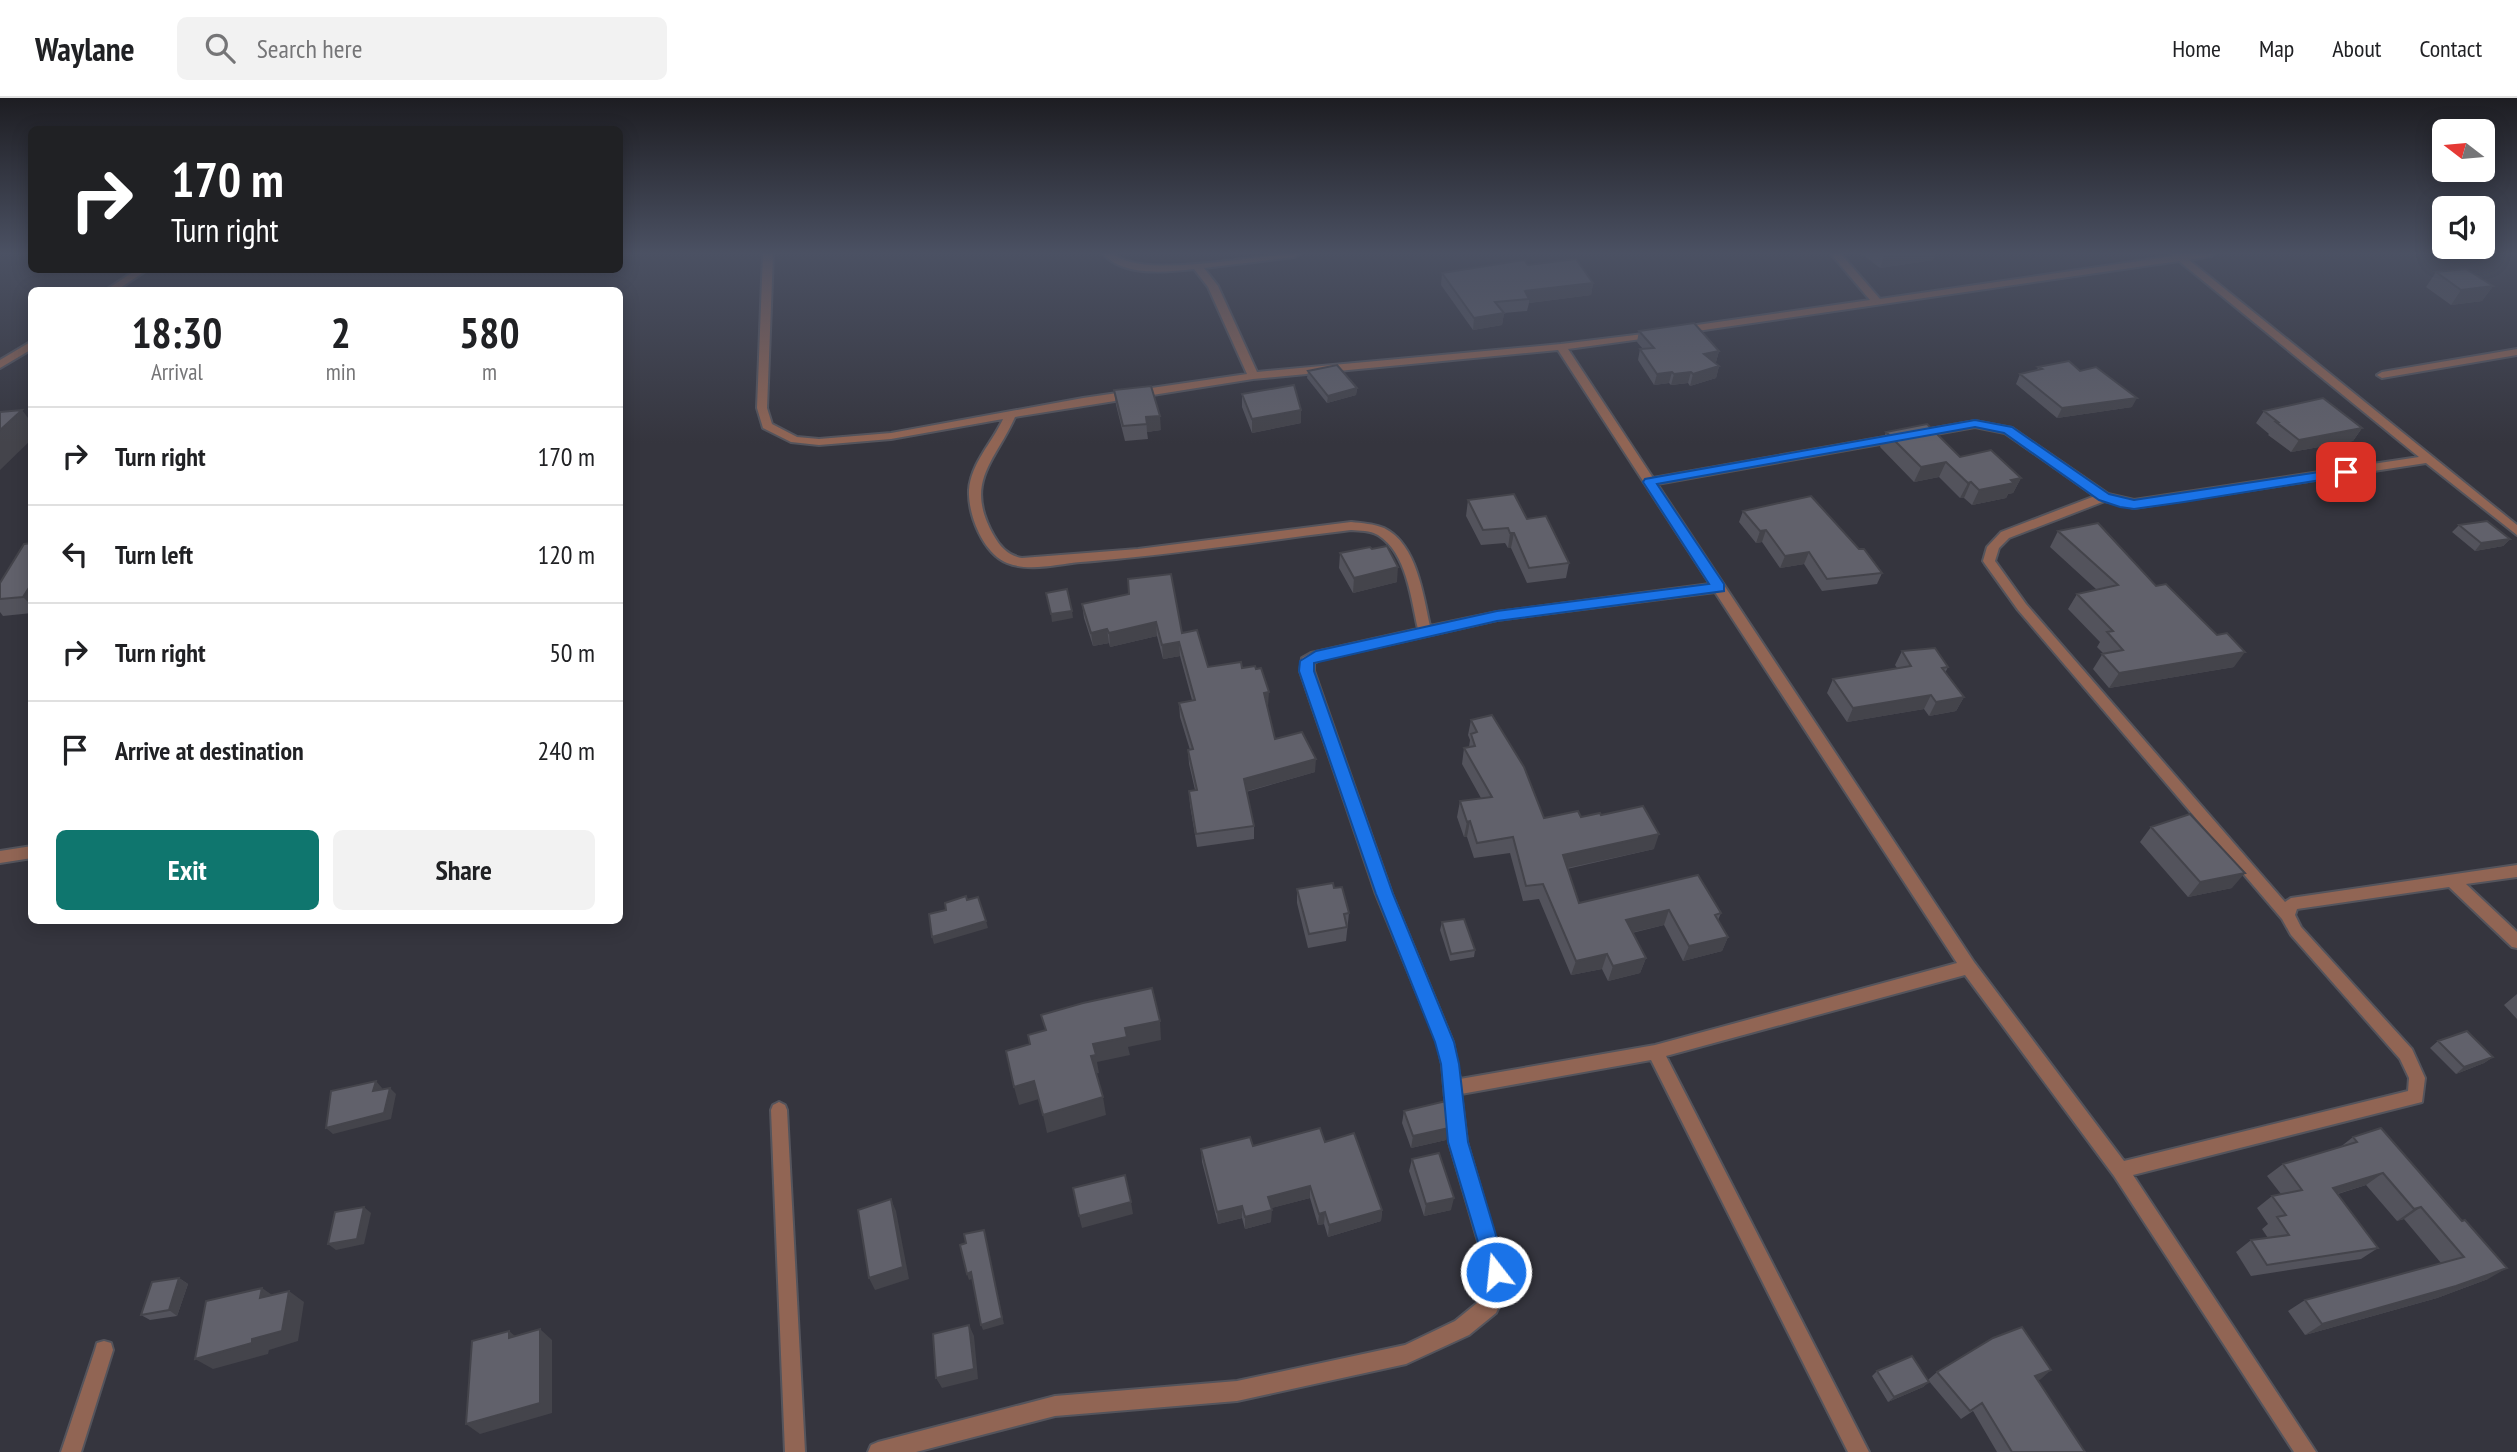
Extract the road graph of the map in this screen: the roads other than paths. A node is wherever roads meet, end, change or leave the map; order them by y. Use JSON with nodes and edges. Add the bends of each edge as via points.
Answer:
{"nodes":[{"id":1,"x":766,"y":317,"type":"edge"},
{"id":2,"x":1227,"y":317,"type":"edge"},
{"id":3,"x":1776,"y":317,"type":"edge"},
{"id":4,"x":2253,"y":317,"type":"edge"},
{"id":5,"x":28,"y":347,"type":"edge"},
{"id":6,"x":1561,"y":347,"type":"junction"},
{"id":7,"x":2517,"y":352,"type":"edge"},
{"id":8,"x":0,"y":365,"type":"edge"},
{"id":9,"x":2382,"y":375,"type":"dead end"},
{"id":10,"x":1253,"y":376,"type":"junction"},
{"id":11,"x":1010,"y":416,"type":"junction"},
{"id":12,"x":2428,"y":459,"type":"junction"},
{"id":13,"x":1649,"y":482,"type":"junction"},
{"id":14,"x":2104,"y":497,"type":"junction"},
{"id":15,"x":2517,"y":531,"type":"edge"},
{"id":16,"x":1719,"y":587,"type":"junction"},
{"id":17,"x":1425,"y":632,"type":"junction"},
{"id":18,"x":28,"y":853,"type":"edge"},
{"id":19,"x":0,"y":857,"type":"edge"},
{"id":20,"x":2517,"y":871,"type":"edge"},
{"id":21,"x":2452,"y":880,"type":"junction"},
{"id":22,"x":2287,"y":915,"type":"junction"},
{"id":23,"x":2517,"y":942,"type":"edge"},
{"id":24,"x":1968,"y":967,"type":"junction"},
{"id":25,"x":1655,"y":1052,"type":"junction"},
{"id":26,"x":1452,"y":1088,"type":"junction"},
{"id":27,"x":779,"y":1110,"type":"dead end"},
{"id":28,"x":2120,"y":1171,"type":"junction"},
{"id":29,"x":104,"y":1350,"type":"dead end"},
{"id":30,"x":71,"y":1452,"type":"edge"},
{"id":31,"x":795,"y":1452,"type":"edge"},
{"id":32,"x":878,"y":1452,"type":"edge"},
{"id":33,"x":1859,"y":1452,"type":"edge"},
{"id":34,"x":2306,"y":1452,"type":"edge"}],
"edges":[{"from":1,"to":11,"type":"street","via":[[762,408],[767,426],[795,440],[891,436]]},
{"from":2,"to":10,"type":"street"},
{"from":3,"to":6,"type":"street"},
{"from":4,"to":12,"type":"street"},
{"from":5,"to":8,"type":"street"},
{"from":6,"to":10,"type":"street"},
{"from":6,"to":13,"type":"street"},
{"from":7,"to":9,"type":"street"},
{"from":10,"to":11,"type":"street"},
{"from":11,"to":17,"type":"street","via":[[978,468],[974,493],[979,520],[999,553],[1010,559],[1101,557],[1370,527],[1385,533],[1398,547],[1412,579]]},
{"from":12,"to":14,"type":"street","via":[[2134,505]]},
{"from":12,"to":15,"type":"street"},
{"from":13,"to":14,"type":"street","via":[[1975,424],[2008,430]]},
{"from":13,"to":16,"type":"street"},
{"from":14,"to":22,"type":"street","via":[[2005,535],[1993,547],[1989,561],[2022,607]]},
{"from":16,"to":17,"type":"street","via":[[1497,616]]},
{"from":16,"to":24,"type":"street"},
{"from":17,"to":26,"type":"street","via":[[1316,656],[1307,661],[1307,671],[1384,894],[1444,1042]]},
{"from":18,"to":19,"type":"street"},
{"from":20,"to":21,"type":"street"},
{"from":21,"to":22,"type":"street","via":[[2291,904]]},
{"from":21,"to":23,"type":"street"},
{"from":22,"to":28,"type":"street","via":[[2295,931],[2406,1054],[2417,1078],[2416,1097]]},
{"from":24,"to":25,"type":"street"},
{"from":24,"to":28,"type":"street"},
{"from":25,"to":26,"type":"street"},
{"from":25,"to":33,"type":"street"},
{"from":26,"to":32,"type":"street","via":[[1458,1142],[1496,1272],[1497,1291],[1489,1306],[1462,1328],[1406,1354],[1237,1391],[1055,1406]]},
{"from":27,"to":31,"type":"street"},
{"from":28,"to":34,"type":"street"},
{"from":29,"to":30,"type":"street"}]}
